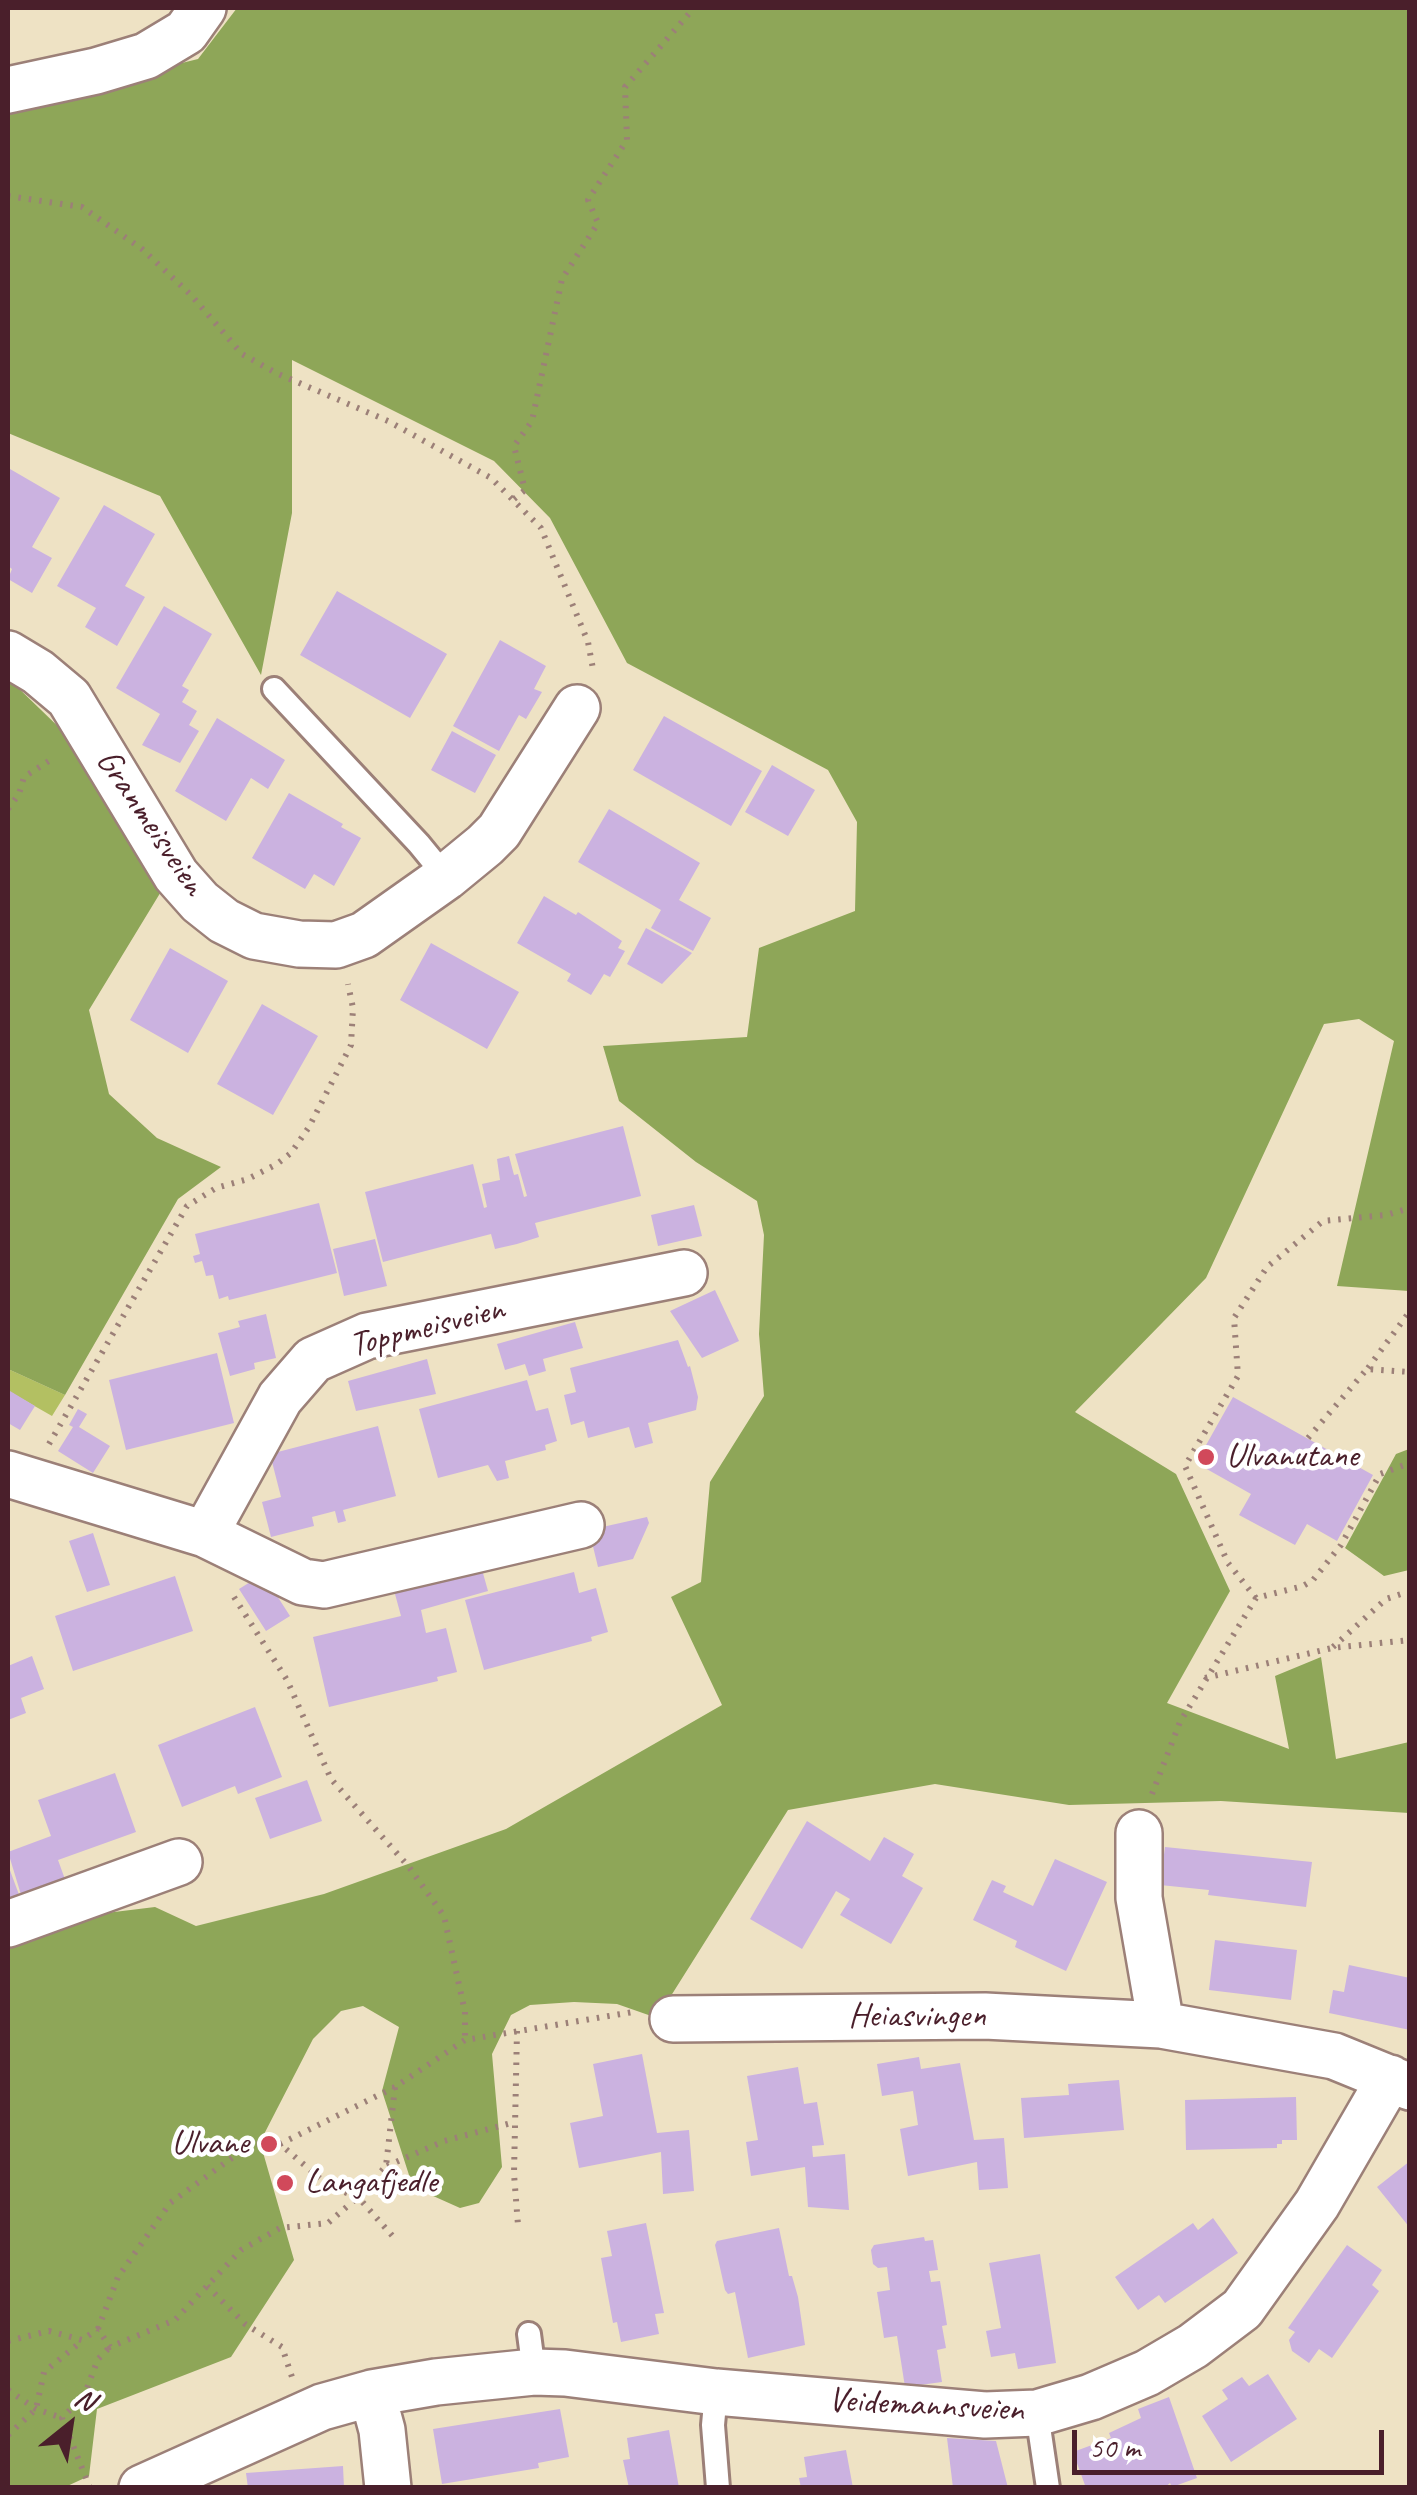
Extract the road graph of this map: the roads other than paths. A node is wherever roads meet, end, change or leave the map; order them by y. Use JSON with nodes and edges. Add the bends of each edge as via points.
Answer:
{"nodes":[{"id":1,"x":204,"y":8,"type":"edge"},
{"id":2,"x":8,"y":90,"type":"edge"},
{"id":3,"x":8,"y":654,"type":"edge"},
{"id":4,"x":274,"y":689,"type":"dead end"},
{"id":5,"x":577,"y":708,"type":"road end"},
{"id":6,"x":446,"y":877,"type":"junction"},
{"id":7,"x":684,"y":1273,"type":"dead end"},
{"id":8,"x":14,"y":1490,"type":"edge"},
{"id":9,"x":581,"y":1525,"type":"dead end"},
{"id":10,"x":204,"y":1534,"type":"junction"},
{"id":11,"x":1139,"y":1833,"type":"road end"},
{"id":12,"x":179,"y":1862,"type":"dead end"},
{"id":13,"x":8,"y":1924,"type":"edge"},
{"id":14,"x":673,"y":2019,"type":"road end"},
{"id":15,"x":1161,"y":2026,"type":"junction"},
{"id":16,"x":1400,"y":2082,"type":"edge"},
{"id":17,"x":716,"y":2392,"type":"junction"},
{"id":18,"x":372,"y":2394,"type":"junction"},
{"id":19,"x":1038,"y":2413,"type":"junction"},
{"id":20,"x":142,"y":2488,"type":"edge"},
{"id":21,"x":388,"y":2488,"type":"edge"},
{"id":22,"x":718,"y":2488,"type":"edge"},
{"id":23,"x":1048,"y":2488,"type":"edge"}],
"edges":[{"from":1,"to":2,"type":"street","via":[[186,32],[146,56]]},
{"from":3,"to":6,"type":"street","name":"Granmeisveien","via":[[69,698],[176,875],[224,921],[254,936],[336,944],[364,935]]},
{"from":4,"to":6,"type":"lane"},
{"from":5,"to":6,"type":"street","name":"Granmeisveien","via":[[499,831]]},
{"from":7,"to":10,"type":"street","name":"Toppmeisveien","via":[[367,1336],[313,1360],[280,1398]]},
{"from":8,"to":10,"type":"street"},
{"from":9,"to":10,"type":"street","via":[[324,1585],[303,1582]]},
{"from":11,"to":15,"type":"street","via":[[1139,1898]]},
{"from":12,"to":13,"type":"street"},
{"from":14,"to":15,"type":"street","name":"Heiasvingen","via":[[986,2016]]},
{"from":15,"to":16,"type":"street","name":"Heiasvingen","via":[[1334,2056]]},
{"from":16,"to":19,"type":"street","name":"Veidemannsveien","via":[[1242,2308],[1147,2373]]},
{"from":17,"to":18,"type":"street","name":"Veidemannsveien","via":[[532,2353]]},
{"from":17,"to":19,"type":"street","name":"Veidemannsveien","via":[[955,2413]]},
{"from":17,"to":22,"type":"lane"},
{"from":18,"to":20,"type":"street","name":"Veidemannsveien","via":[[305,2414]]},
{"from":18,"to":21,"type":"street"},
{"from":19,"to":23,"type":"lane"}]}
